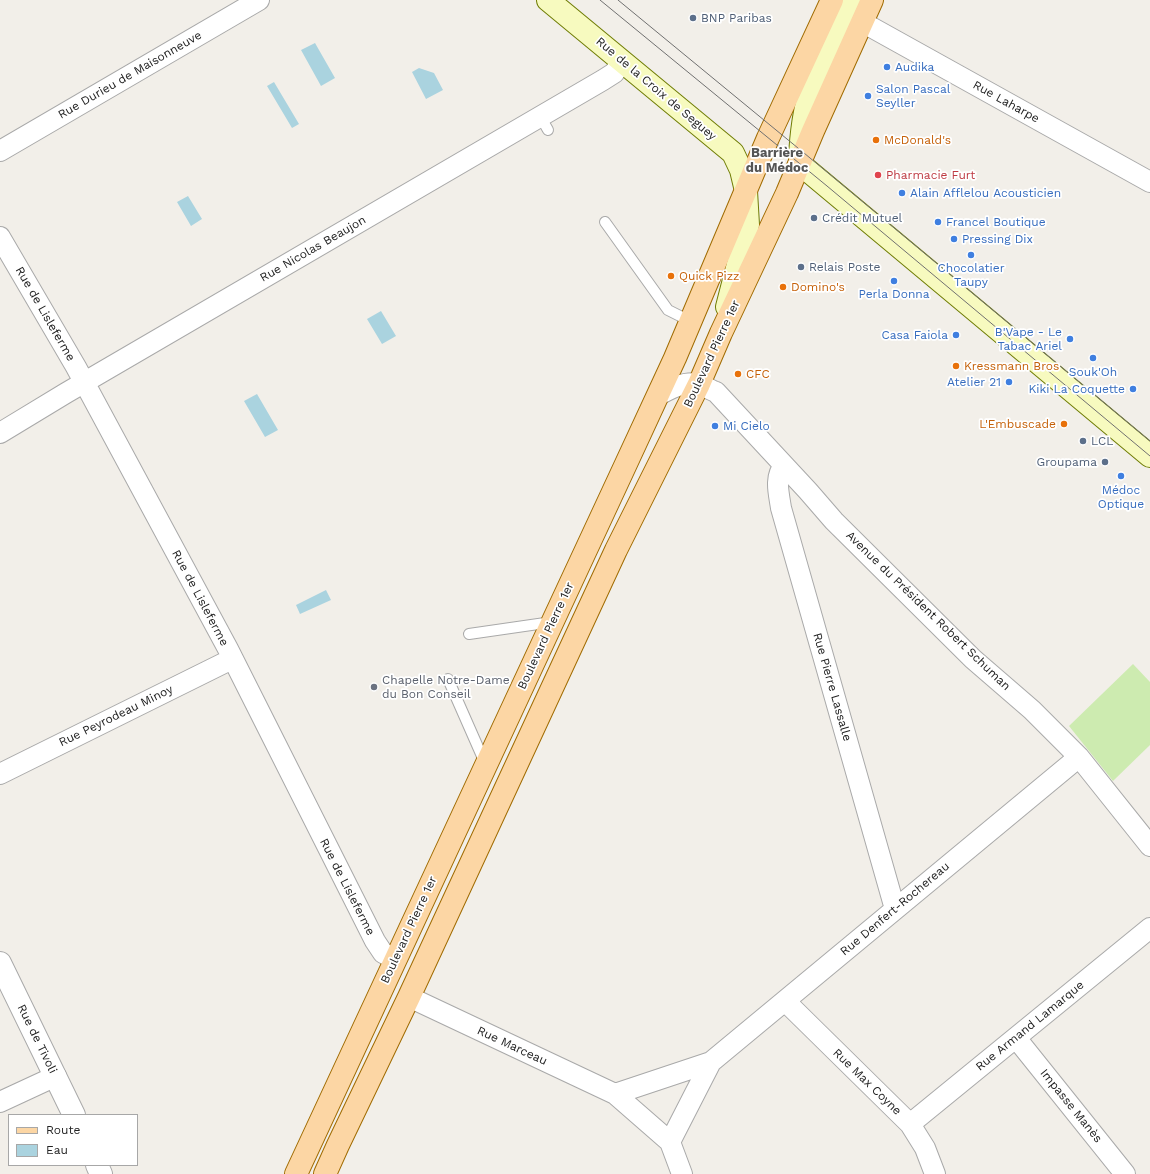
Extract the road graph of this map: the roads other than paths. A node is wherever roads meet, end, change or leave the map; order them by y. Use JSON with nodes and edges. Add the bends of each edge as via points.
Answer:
{"nodes":[{"id":1,"x":259,"y":0,"type":"edge"},
{"id":2,"x":548,"y":0,"type":"edge"},
{"id":3,"x":832,"y":0,"type":"edge"},
{"id":4,"x":851,"y":0,"type":"edge"},
{"id":5,"x":872,"y":0,"type":"edge"},
{"id":6,"x":862,"y":22,"type":"junction"},
{"id":7,"x":622,"y":62,"type":"junction"},
{"id":8,"x":768,"y":138,"type":"junction"},
{"id":9,"x":0,"y":151,"type":"edge"},
{"id":10,"x":733,"y":153,"type":"junction"},
{"id":11,"x":800,"y":164,"type":"junction"},
{"id":12,"x":1150,"y":182,"type":"edge"},
{"id":13,"x":746,"y":192,"type":"junction"},
{"id":14,"x":605,"y":222,"type":"dead end"},
{"id":15,"x":0,"y":237,"type":"edge"},
{"id":16,"x":690,"y":321,"type":"junction"},
{"id":17,"x":721,"y":333,"type":"junction"},
{"id":18,"x":84,"y":382,"type":"junction"},
{"id":19,"x":699,"y":384,"type":"junction"},
{"id":20,"x":657,"y":396,"type":"junction"},
{"id":21,"x":0,"y":433,"type":"edge"},
{"id":22,"x":1150,"y":456,"type":"edge"},
{"id":23,"x":784,"y":466,"type":"junction"},
{"id":24,"x":552,"y":622,"type":"junction"},
{"id":25,"x":469,"y":634,"type":"dead end"},
{"id":26,"x":232,"y":659,"type":"junction"},
{"id":27,"x":448,"y":679,"type":"dead end"},
{"id":28,"x":1078,"y":757,"type":"junction"},
{"id":29,"x":486,"y":765,"type":"junction"},
{"id":30,"x":0,"y":774,"type":"edge"},
{"id":31,"x":1150,"y":846,"type":"edge"},
{"id":32,"x":895,"y":909,"type":"junction"},
{"id":33,"x":1150,"y":928,"type":"edge"},
{"id":34,"x":395,"y":959,"type":"junction"},
{"id":35,"x":0,"y":963,"type":"edge"},
{"id":36,"x":409,"y":997,"type":"junction"},
{"id":37,"x":785,"y":1001,"type":"junction"},
{"id":38,"x":1016,"y":1038,"type":"junction"},
{"id":39,"x":711,"y":1062,"type":"junction"},
{"id":40,"x":56,"y":1076,"type":"junction"},
{"id":41,"x":615,"y":1094,"type":"junction"},
{"id":42,"x":0,"y":1102,"type":"edge"},
{"id":43,"x":74,"y":1114,"type":"edge"},
{"id":44,"x":910,"y":1124,"type":"junction"},
{"id":45,"x":670,"y":1142,"type":"junction"},
{"id":46,"x":296,"y":1174,"type":"edge"},
{"id":47,"x":325,"y":1174,"type":"edge"},
{"id":48,"x":682,"y":1174,"type":"edge"},
{"id":49,"x":935,"y":1174,"type":"edge"},
{"id":50,"x":1125,"y":1174,"type":"edge"}],
"edges":[{"from":1,"to":9,"type":"street","name":"Rue Durieu de Maisonneuve"},
{"from":2,"to":7,"type":"main road","name":"Rue de la Croix de Seguey"},
{"from":3,"to":8,"type":"main road","name":"Boulevard Pierre 1er"},
{"from":4,"to":11,"type":"main road","via":[[818,71],[808,100]]},
{"from":5,"to":6,"type":"main road","name":"Boulevard Pierre 1er"},
{"from":6,"to":11,"type":"main road","name":"Boulevard Pierre 1er"},
{"from":6,"to":12,"type":"street","name":"Rue Laharpe"},
{"from":7,"to":10,"type":"main road","name":"Rue de la Croix de Seguey"},
{"from":7,"to":18,"type":"street","name":"Rue Nicolas Beaujon","via":[[614,73],[544,123]]},
{"from":8,"to":10,"type":"main road","via":[[759,146]]},
{"from":8,"to":13,"type":"main road","name":"Boulevard Pierre 1er"},
{"from":10,"to":13,"type":"main road","via":[[741,170]]},
{"from":11,"to":17,"type":"main road","name":"Boulevard Pierre 1er"},
{"from":11,"to":22,"type":"main road"},
{"from":13,"to":16,"type":"main road","name":"Boulevard Pierre 1er"},
{"from":13,"to":17,"type":"main road","via":[[748,225]]},
{"from":14,"to":16,"type":"lane","via":[[668,310]]},
{"from":15,"to":18,"type":"street","name":"Rue de Lisleferme"},
{"from":16,"to":20,"type":"main road","name":"Boulevard Pierre 1er"},
{"from":17,"to":19,"type":"main road","name":"Boulevard Pierre 1er"},
{"from":18,"to":21,"type":"street","name":"Rue Nicolas Beaujon"},
{"from":18,"to":26,"type":"street","name":"Rue de Lisleferme"},
{"from":19,"to":20,"type":"street","via":[[685,384]]},
{"from":19,"to":23,"type":"street","name":"Avenue du Président Robert Schuman","via":[[716,392]]},
{"from":19,"to":36,"type":"main road","name":"Boulevard Pierre 1er","via":[[616,550]]},
{"from":20,"to":24,"type":"main road","name":"Boulevard Pierre 1er"},
{"from":23,"to":28,"type":"street","name":"Avenue du Président Robert Schuman","via":[[834,520],[979,664],[1032,710]]},
{"from":23,"to":32,"type":"street","name":"Rue Pierre Lassalle","via":[[780,471],[778,485],[781,508]]},
{"from":24,"to":25,"type":"lane"},
{"from":24,"to":29,"type":"main road","name":"Boulevard Pierre 1er"},
{"from":26,"to":30,"type":"street","name":"Rue Peyrodeau Minoy"},
{"from":26,"to":34,"type":"street","name":"Rue de Lisleferme","via":[[375,941],[383,953]]},
{"from":27,"to":29,"type":"lane"},
{"from":28,"to":31,"type":"street","name":"Avenue du Président Robert Schuman"},
{"from":28,"to":32,"type":"street","name":"Rue Denfert-Rochereau"},
{"from":29,"to":34,"type":"main road","name":"Boulevard Pierre 1er"},
{"from":32,"to":37,"type":"street","name":"Rue Denfert-Rochereau"},
{"from":33,"to":38,"type":"street","name":"Rue Armand Lamarque"},
{"from":34,"to":46,"type":"main road","name":"Boulevard Pierre 1er"},
{"from":35,"to":40,"type":"street","name":"Rue de Tivoli"},
{"from":36,"to":41,"type":"street","name":"Rue Marceau"},
{"from":36,"to":47,"type":"main road","name":"Boulevard Pierre 1er"},
{"from":37,"to":39,"type":"street","name":"Rue Denfert-Rochereau"},
{"from":37,"to":44,"type":"street","name":"Rue Max Coyne"},
{"from":38,"to":44,"type":"street","name":"Rue Armand Lamarque"},
{"from":38,"to":50,"type":"street","name":"Impasse Manès"},
{"from":39,"to":41,"type":"street"},
{"from":39,"to":45,"type":"street"},
{"from":40,"to":42,"type":"street"},
{"from":40,"to":43,"type":"street","name":"Rue de Tivoli"},
{"from":41,"to":45,"type":"street","name":"Rue Marceau"},
{"from":44,"to":49,"type":"street","name":"Rue Max Coyne","via":[[925,1148]]},
{"from":45,"to":48,"type":"street"}]}
